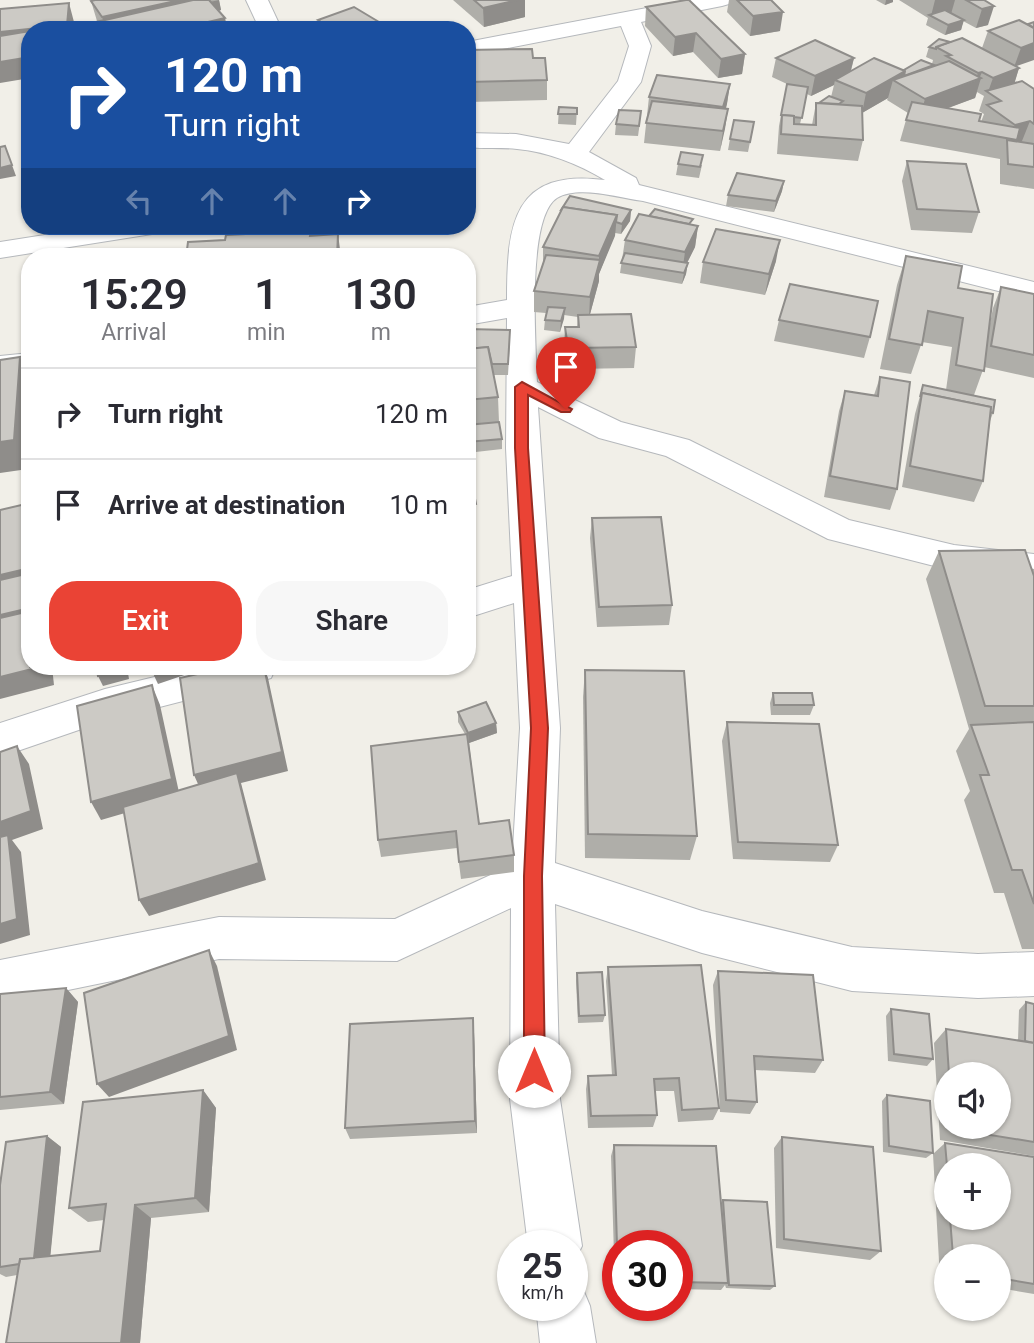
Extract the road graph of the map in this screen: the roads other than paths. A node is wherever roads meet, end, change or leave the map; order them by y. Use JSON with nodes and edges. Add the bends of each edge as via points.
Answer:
{"nodes":[{"id":1,"x":257,"y":0,"type":"edge"},
{"id":2,"x":722,"y":0,"type":"edge"},
{"id":3,"x":629,"y":18,"type":"junction"},
{"id":4,"x":267,"y":21,"type":"edge"},
{"id":5,"x":476,"y":47,"type":"edge"},
{"id":6,"x":476,"y":140,"type":"edge"},
{"id":7,"x":573,"y":154,"type":"junction"},
{"id":8,"x":643,"y":193,"type":"junction"},
{"id":9,"x":95,"y":235,"type":"edge"},
{"id":10,"x":0,"y":250,"type":"edge"},
{"id":11,"x":1034,"y":291,"type":"edge"},
{"id":12,"x":522,"y":306,"type":"junction"},
{"id":13,"x":476,"y":314,"type":"edge"},
{"id":14,"x":21,"y":364,"type":"edge"},
{"id":15,"x":0,"y":366,"type":"edge"},
{"id":16,"x":522,"y":387,"type":"junction"},
{"id":17,"x":1034,"y":567,"type":"edge"},
{"id":18,"x":531,"y":584,"type":"junction"},
{"id":19,"x":476,"y":601,"type":"edge"},
{"id":20,"x":225,"y":675,"type":"edge"},
{"id":21,"x":0,"y":740,"type":"edge"},
{"id":22,"x":533,"y":876,"type":"junction"},
{"id":23,"x":1034,"y":974,"type":"edge"},
{"id":24,"x":0,"y":982,"type":"edge"},
{"id":25,"x":553,"y":1230,"type":"edge"}],
"edges":[{"from":1,"to":4,"type":"street"},
{"from":2,"to":3,"type":"street"},
{"from":3,"to":5,"type":"street"},
{"from":3,"to":7,"type":"street","via":[[640,46],[629,82]]},
{"from":6,"to":7,"type":"street","via":[[558,146]]},
{"from":7,"to":8,"type":"street"},
{"from":8,"to":11,"type":"street"},
{"from":8,"to":12,"type":"street","via":[[582,185],[550,191],[536,204],[521,262]]},
{"from":9,"to":10,"type":"street"},
{"from":12,"to":13,"type":"street"},
{"from":12,"to":16,"type":"street"},
{"from":14,"to":15,"type":"street"},
{"from":16,"to":17,"type":"street","via":[[610,430],[677,448],[840,530],[954,558]]},
{"from":16,"to":18,"type":"street"},
{"from":18,"to":19,"type":"street"},
{"from":18,"to":22,"type":"street","via":[[540,728]]},
{"from":20,"to":21,"type":"street","via":[[104,705]]},
{"from":22,"to":23,"type":"street","via":[[702,932],[852,969],[978,976]]},
{"from":22,"to":24,"type":"street","via":[[397,940],[219,938]]},
{"from":22,"to":25,"type":"street","via":[[535,1099]]}]}
